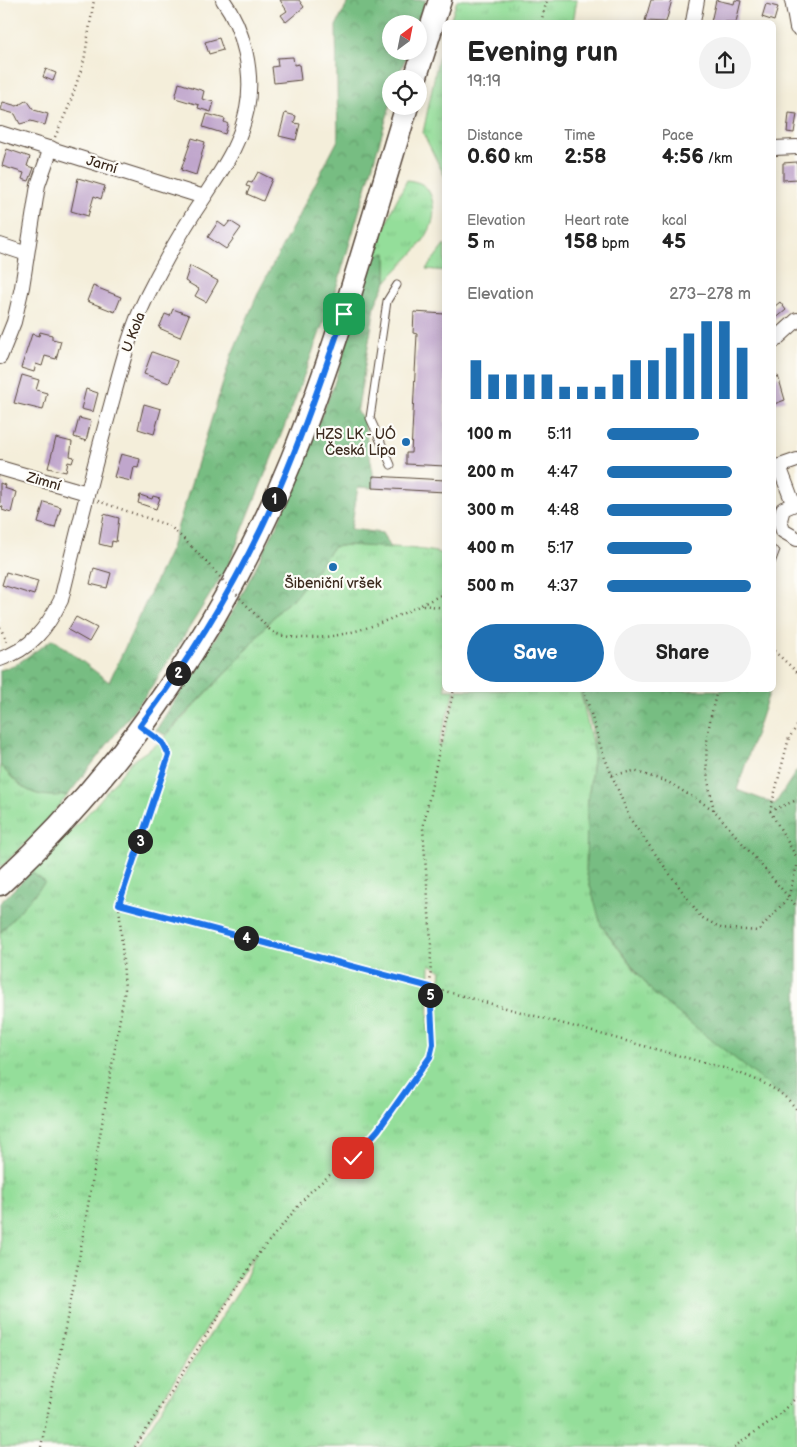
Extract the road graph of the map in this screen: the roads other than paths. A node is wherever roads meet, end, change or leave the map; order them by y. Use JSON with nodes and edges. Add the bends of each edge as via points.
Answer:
{"nodes":[{"id":1,"x":440,"y":0,"type":"edge"},
{"id":2,"x":697,"y":0,"type":"edge"},
{"id":3,"x":792,"y":0,"type":"edge"},
{"id":4,"x":226,"y":1,"type":"edge"},
{"id":5,"x":693,"y":20,"type":"edge"},
{"id":6,"x":797,"y":28,"type":"edge"},
{"id":7,"x":418,"y":70,"type":"edge"},
{"id":8,"x":404,"y":115,"type":"edge"},
{"id":9,"x":0,"y":133,"type":"edge"},
{"id":10,"x":797,"y":147,"type":"edge"},
{"id":11,"x":51,"y":148,"type":"junction"},
{"id":12,"x":776,"y":148,"type":"edge"},
{"id":13,"x":204,"y":196,"type":"junction"},
{"id":14,"x":0,"y":246,"type":"edge"},
{"id":15,"x":27,"y":254,"type":"junction"},
{"id":16,"x":397,"y":285,"type":"dead end"},
{"id":17,"x":797,"y":320,"type":"edge"},
{"id":18,"x":776,"y":339,"type":"edge"},
{"id":19,"x":0,"y":357,"type":"edge"},
{"id":20,"x":797,"y":460,"type":"edge"},
{"id":21,"x":392,"y":465,"type":"dead end"},
{"id":22,"x":776,"y":467,"type":"edge"},
{"id":23,"x":0,"y":468,"type":"edge"},
{"id":24,"x":87,"y":493,"type":"junction"},
{"id":25,"x":795,"y":503,"type":"edge"},
{"id":26,"x":797,"y":539,"type":"edge"},
{"id":27,"x":0,"y":659,"type":"edge"},
{"id":28,"x":0,"y":884,"type":"edge"}],
"edges":[{"from":1,"to":7,"type":"main road"},
{"from":2,"to":5,"type":"street"},
{"from":3,"to":6,"type":"street"},
{"from":4,"to":13,"type":"street","name":"U Kola","via":[[245,52],[247,106],[240,136],[224,170]]},
{"from":8,"to":28,"type":"main road","via":[[344,314],[286,474],[261,529],[185,663],[140,726],[72,810]]},
{"from":9,"to":11,"type":"street","name":"Jarní"},
{"from":10,"to":12,"type":"street"},
{"from":11,"to":13,"type":"street","name":"Jarní"},
{"from":11,"to":15,"type":"street","via":[[38,185]]},
{"from":13,"to":24,"type":"street","name":"U Kola","via":[[146,299],[125,354]]},
{"from":14,"to":15,"type":"street"},
{"from":15,"to":19,"type":"street","via":[[14,322]]},
{"from":16,"to":21,"type":"lane","via":[[387,301],[370,418]]},
{"from":17,"to":18,"type":"street"},
{"from":20,"to":22,"type":"street"},
{"from":22,"to":25,"type":"street"},
{"from":23,"to":24,"type":"street","name":"Zimní"},
{"from":24,"to":27,"type":"street","name":"U Kola","via":[[61,600],[50,622],[34,640]]},
{"from":25,"to":26,"type":"street","via":[[783,509],[780,520],[783,531]]}]}
